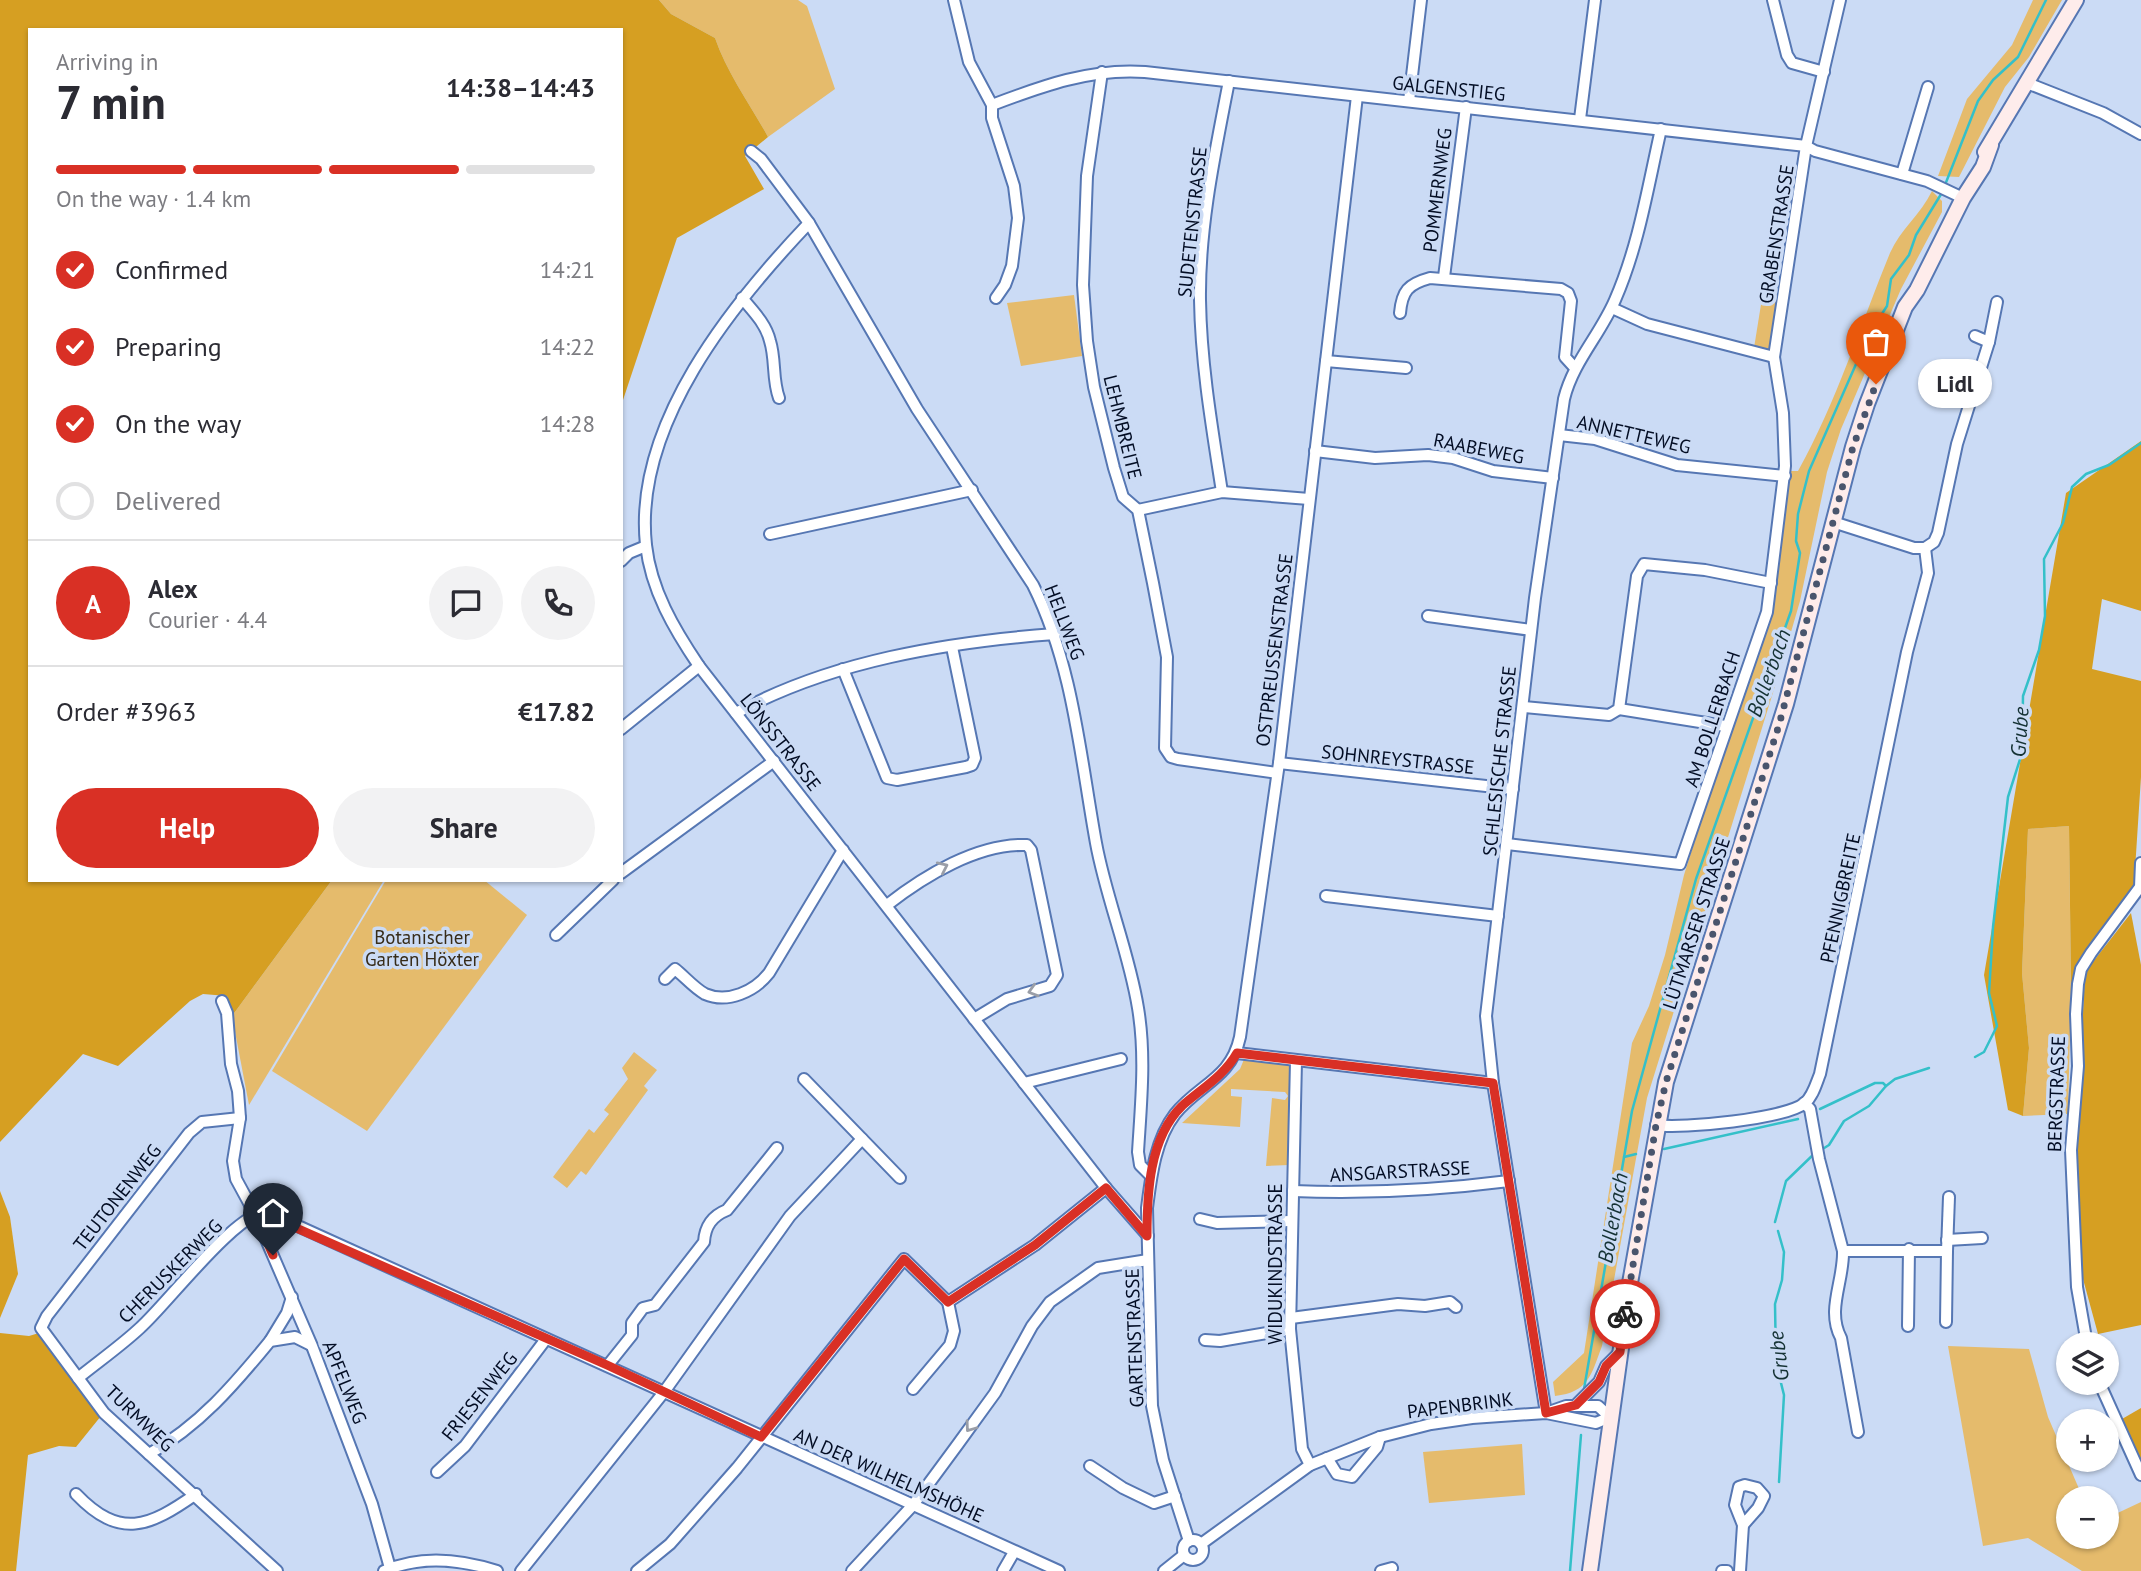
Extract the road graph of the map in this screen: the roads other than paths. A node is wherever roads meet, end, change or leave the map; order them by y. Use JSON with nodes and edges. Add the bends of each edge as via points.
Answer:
{"nodes":[{"id":1,"x":954,"y":0,"type":"edge"},
{"id":2,"x":1420,"y":0,"type":"edge"},
{"id":3,"x":1595,"y":0,"type":"edge"},
{"id":4,"x":1773,"y":0,"type":"edge"},
{"id":5,"x":1840,"y":0,"type":"edge"},
{"id":6,"x":2076,"y":0,"type":"edge"},
{"id":7,"x":1102,"y":72,"type":"junction"},
{"id":8,"x":1824,"y":72,"type":"junction"},
{"id":9,"x":1229,"y":81,"type":"junction"},
{"id":10,"x":2027,"y":83,"type":"junction"},
{"id":11,"x":1928,"y":87,"type":"dead end"},
{"id":12,"x":1357,"y":96,"type":"junction"},
{"id":13,"x":1409,"y":101,"type":"junction"},
{"id":14,"x":992,"y":105,"type":"junction"},
{"id":15,"x":1466,"y":107,"type":"junction"},
{"id":16,"x":1580,"y":119,"type":"junction"},
{"id":17,"x":1661,"y":129,"type":"junction"},
{"id":18,"x":2141,"y":134,"type":"edge"},
{"id":19,"x":1806,"y":146,"type":"junction"},
{"id":20,"x":751,"y":151,"type":"dead end"},
{"id":21,"x":1902,"y":174,"type":"junction"},
{"id":22,"x":1958,"y":196,"type":"junction"},
{"id":23,"x":809,"y":223,"type":"junction"},
{"id":24,"x":1444,"y":277,"type":"junction"},
{"id":25,"x":742,"y":298,"type":"junction"},
{"id":26,"x":996,"y":298,"type":"dead end"},
{"id":27,"x":1997,"y":302,"type":"dead end"},
{"id":28,"x":1612,"y":309,"type":"junction"},
{"id":29,"x":1400,"y":313,"type":"dead end"},
{"id":30,"x":1975,"y":336,"type":"dead end"},
{"id":31,"x":1989,"y":342,"type":"junction"},
{"id":32,"x":1774,"y":357,"type":"junction"},
{"id":33,"x":1326,"y":361,"type":"junction"},
{"id":34,"x":1406,"y":368,"type":"dead end"},
{"id":35,"x":1575,"y":368,"type":"junction"},
{"id":36,"x":779,"y":398,"type":"dead end"},
{"id":37,"x":1559,"y":435,"type":"junction"},
{"id":38,"x":1315,"y":451,"type":"junction"},
{"id":39,"x":1785,"y":477,"type":"junction"},
{"id":40,"x":1553,"y":478,"type":"junction"},
{"id":41,"x":972,"y":490,"type":"junction"},
{"id":42,"x":1222,"y":492,"type":"junction"},
{"id":43,"x":1309,"y":499,"type":"junction"},
{"id":44,"x":1138,"y":510,"type":"junction"},
{"id":45,"x":1833,"y":522,"type":"junction"},
{"id":46,"x":770,"y":534,"type":"dead end"},
{"id":47,"x":646,"y":545,"type":"junction"},
{"id":48,"x":1925,"y":548,"type":"junction"},
{"id":49,"x":623,"y":559,"type":"edge"},
{"id":50,"x":1771,"y":583,"type":"junction"},
{"id":51,"x":1428,"y":616,"type":"dead end"},
{"id":52,"x":1531,"y":630,"type":"junction"},
{"id":53,"x":1055,"y":634,"type":"junction"},
{"id":54,"x":952,"y":647,"type":"junction"},
{"id":55,"x":699,"y":666,"type":"junction"},
{"id":56,"x":843,"y":669,"type":"junction"},
{"id":57,"x":1524,"y":707,"type":"junction"},
{"id":58,"x":1619,"y":709,"type":"junction"},
{"id":59,"x":736,"y":713,"type":"junction"},
{"id":60,"x":1725,"y":726,"type":"junction"},
{"id":61,"x":623,"y":727,"type":"edge"},
{"id":62,"x":774,"y":761,"type":"junction"},
{"id":63,"x":1278,"y":768,"type":"junction"},
{"id":64,"x":1514,"y":789,"type":"junction"},
{"id":65,"x":1507,"y":844,"type":"junction"},
{"id":66,"x":844,"y":850,"type":"junction"},
{"id":67,"x":2141,"y":863,"type":"edge"},
{"id":68,"x":623,"y":872,"type":"edge"},
{"id":69,"x":611,"y":882,"type":"edge"},
{"id":70,"x":1326,"y":896,"type":"dead end"},
{"id":71,"x":887,"y":905,"type":"junction"},
{"id":72,"x":1498,"y":916,"type":"junction"},
{"id":73,"x":556,"y":935,"type":"dead end"},
{"id":74,"x":665,"y":979,"type":"dead end"},
{"id":75,"x":222,"y":1001,"type":"dead end"},
{"id":76,"x":974,"y":1019,"type":"junction"},
{"id":77,"x":1237,"y":1053,"type":"junction"},
{"id":78,"x":1121,"y":1059,"type":"dead end"},
{"id":79,"x":1296,"y":1061,"type":"junction"},
{"id":80,"x":804,"y":1079,"type":"dead end"},
{"id":81,"x":1024,"y":1083,"type":"junction"},
{"id":82,"x":1493,"y":1083,"type":"junction"},
{"id":83,"x":1804,"y":1103,"type":"junction"},
{"id":84,"x":240,"y":1118,"type":"junction"},
{"id":85,"x":1656,"y":1125,"type":"junction"},
{"id":86,"x":862,"y":1139,"type":"junction"},
{"id":87,"x":777,"y":1148,"type":"dead end"},
{"id":88,"x":1151,"y":1176,"type":"junction"},
{"id":89,"x":900,"y":1178,"type":"dead end"},
{"id":90,"x":1509,"y":1181,"type":"junction"},
{"id":91,"x":1106,"y":1188,"type":"junction"},
{"id":92,"x":1293,"y":1191,"type":"junction"},
{"id":93,"x":1949,"y":1197,"type":"dead end"},
{"id":94,"x":255,"y":1214,"type":"junction"},
{"id":95,"x":1199,"y":1219,"type":"dead end"},
{"id":96,"x":1291,"y":1221,"type":"junction"},
{"id":97,"x":1147,"y":1236,"type":"junction"},
{"id":98,"x":1982,"y":1238,"type":"dead end"},
{"id":99,"x":1947,"y":1245,"type":"junction"},
{"id":100,"x":1909,"y":1249,"type":"junction"},
{"id":101,"x":1843,"y":1251,"type":"junction"},
{"id":102,"x":1148,"y":1260,"type":"junction"},
{"id":103,"x":292,"y":1297,"type":"junction"},
{"id":104,"x":948,"y":1302,"type":"junction"},
{"id":105,"x":1456,"y":1307,"type":"dead end"},
{"id":106,"x":1946,"y":1322,"type":"dead end"},
{"id":107,"x":1290,"y":1323,"type":"junction"},
{"id":108,"x":1908,"y":1326,"type":"dead end"},
{"id":109,"x":41,"y":1328,"type":"joint"},
{"id":110,"x":2085,"y":1332,"type":"edge"},
{"id":111,"x":546,"y":1339,"type":"junction"},
{"id":112,"x":1205,"y":1340,"type":"dead end"},
{"id":113,"x":270,"y":1341,"type":"junction"},
{"id":114,"x":312,"y":1346,"type":"junction"},
{"id":115,"x":1620,"y":1352,"type":"junction"},
{"id":116,"x":607,"y":1365,"type":"junction"},
{"id":117,"x":78,"y":1378,"type":"junction"},
{"id":118,"x":913,"y":1389,"type":"dead end"},
{"id":119,"x":664,"y":1392,"type":"junction"},
{"id":120,"x":2105,"y":1395,"type":"edge"},
{"id":121,"x":1576,"y":1405,"type":"junction"},
{"id":122,"x":1546,"y":1413,"type":"junction"},
{"id":123,"x":1610,"y":1418,"type":"junction"},
{"id":124,"x":1858,"y":1432,"type":"dead end"},
{"id":125,"x":761,"y":1437,"type":"junction"},
{"id":126,"x":1380,"y":1437,"type":"junction"},
{"id":127,"x":149,"y":1454,"type":"junction"},
{"id":128,"x":1327,"y":1458,"type":"junction"},
{"id":129,"x":1310,"y":1465,"type":"junction"},
{"id":130,"x":1090,"y":1466,"type":"dead end"},
{"id":131,"x":437,"y":1472,"type":"dead end"},
{"id":132,"x":2141,"y":1475,"type":"edge"},
{"id":133,"x":76,"y":1494,"type":"dead end"},
{"id":134,"x":196,"y":1494,"type":"junction"},
{"id":135,"x":1175,"y":1496,"type":"junction"},
{"id":136,"x":913,"y":1504,"type":"junction"},
{"id":137,"x":1743,"y":1525,"type":"dead end"},
{"id":138,"x":1195,"y":1543,"type":"junction"},
{"id":139,"x":1014,"y":1552,"type":"junction"},
{"id":140,"x":1184,"y":1555,"type":"junction"},
{"id":141,"x":1198,"y":1559,"type":"junction"},
{"id":142,"x":387,"y":1570,"type":"edge"},
{"id":143,"x":1202,"y":1570,"type":"edge"},
{"id":144,"x":277,"y":1571,"type":"edge"},
{"id":145,"x":497,"y":1571,"type":"edge"},
{"id":146,"x":521,"y":1571,"type":"edge"},
{"id":147,"x":637,"y":1571,"type":"edge"},
{"id":148,"x":852,"y":1571,"type":"edge"},
{"id":149,"x":1003,"y":1571,"type":"edge"},
{"id":150,"x":1059,"y":1571,"type":"edge"},
{"id":151,"x":1164,"y":1571,"type":"edge"},
{"id":152,"x":1590,"y":1571,"type":"edge"},
{"id":153,"x":1740,"y":1571,"type":"edge"}],
"edges":[{"from":1,"to":14,"type":"street","via":[[969,62]]},
{"from":2,"to":13,"type":"street"},
{"from":3,"to":16,"type":"street"},
{"from":4,"to":8,"type":"street","via":[[1787,55],[1792,62]]},
{"from":5,"to":8,"type":"street","name":"GRABENSTRASSE"},
{"from":6,"to":10,"type":"main road","name":"LÜTMARSER STRASSE"},
{"from":7,"to":9,"type":"street","name":"GALGENSTIEG","via":[[1125,70]]},
{"from":7,"to":14,"type":"street","name":"GALGENSTIEG","via":[[1050,83]]},
{"from":7,"to":44,"type":"street","name":"LEHMBREITE","via":[[1087,176],[1083,285],[1087,341],[1114,468],[1123,497]]},
{"from":8,"to":19,"type":"street","name":"GRABENSTRASSE"},
{"from":9,"to":12,"type":"street","name":"GALGENSTIEG"},
{"from":9,"to":42,"type":"street","name":"SUDETENSTRASSE","via":[[1208,198],[1200,298],[1207,394]]},
{"from":10,"to":18,"type":"street","via":[[2103,113]]},
{"from":10,"to":22,"type":"main road","name":"LÜTMARSER STRASSE"},
{"from":11,"to":21,"type":"street"},
{"from":12,"to":13,"type":"street","name":"GALGENSTIEG"},
{"from":12,"to":33,"type":"street","name":"OSTPREUSSENSTRASSE"},
{"from":13,"to":15,"type":"street","name":"GALGENSTIEG"},
{"from":14,"to":26,"type":"street","via":[[1018,218],[1012,266]]},
{"from":15,"to":16,"type":"street","name":"GALGENSTIEG"},
{"from":15,"to":24,"type":"street","name":"POMMERNWEG"},
{"from":16,"to":17,"type":"street","name":"GALGENSTIEG"},
{"from":17,"to":19,"type":"street","name":"GALGENSTIEG"},
{"from":17,"to":28,"type":"street","name":"SCHLESISCHE STRASSE","via":[[1636,246]]},
{"from":19,"to":21,"type":"street","name":"GALGENSTIEG"},
{"from":19,"to":32,"type":"street","name":"GRABENSTRASSE"},
{"from":20,"to":23,"type":"street","name":"HELLWEG"},
{"from":21,"to":22,"type":"street","name":"GALGENSTIEG"},
{"from":22,"to":45,"type":"main road","name":"LÜTMARSER STRASSE","via":[[1910,317],[1893,342],[1853,447]]},
{"from":23,"to":25,"type":"street","name":"LÖNSSTRASSE"},
{"from":23,"to":41,"type":"street","name":"HELLWEG","via":[[917,409]]},
{"from":24,"to":29,"type":"street","name":"POMMERNWEG","via":[[1411,284],[1404,290]]},
{"from":24,"to":35,"type":"street","name":"POMMERNWEG","via":[[1569,293],[1565,357]]},
{"from":25,"to":36,"type":"street","via":[[771,341]]},
{"from":25,"to":47,"type":"street","name":"LÖNSSTRASSE","via":[[698,361],[666,428],[649,482]]},
{"from":27,"to":31,"type":"street","name":"PFENNIGBREITE"},
{"from":28,"to":32,"type":"street","via":[[1647,324]]},
{"from":28,"to":35,"type":"street","name":"SCHLESISCHE STRASSE"},
{"from":30,"to":31,"type":"street"},
{"from":31,"to":48,"type":"street","name":"PFENNIGBREITE","via":[[1963,420],[1938,533]]},
{"from":32,"to":39,"type":"street","name":"GRABENSTRASSE","via":[[1783,413]]},
{"from":33,"to":34,"type":"street"},
{"from":33,"to":38,"type":"street","name":"OSTPREUSSENSTRASSE"},
{"from":35,"to":37,"type":"street","name":"SCHLESISCHE STRASSE"},
{"from":37,"to":39,"type":"street","name":"ANNETTEWEG","via":[[1595,439],[1677,465]]},
{"from":37,"to":40,"type":"street","name":"SCHLESISCHE STRASSE"},
{"from":38,"to":40,"type":"street","name":"RAABEWEG","via":[[1375,458],[1428,455],[1493,471]]},
{"from":38,"to":43,"type":"street","name":"OSTPREUSSENSTRASSE"},
{"from":39,"to":50,"type":"street","name":"AM BOLLERBACH"},
{"from":40,"to":52,"type":"street","name":"SCHLESISCHE STRASSE"},
{"from":41,"to":46,"type":"street"},
{"from":41,"to":53,"type":"street","name":"HELLWEG","via":[[1033,585]]},
{"from":42,"to":43,"type":"street"},
{"from":42,"to":44,"type":"street"},
{"from":43,"to":63,"type":"street","name":"OSTPREUSSENSTRASSE"},
{"from":44,"to":63,"type":"street","name":"LEHMBREITE","via":[[1167,657],[1167,753],[1178,759]]},
{"from":45,"to":48,"type":"street"},
{"from":45,"to":85,"type":"main road","name":"LÜTMARSER STRASSE","via":[[1779,725]]},
{"from":47,"to":49,"type":"street"},
{"from":47,"to":55,"type":"street","name":"LÖNSSTRASSE","via":[[667,614]]},
{"from":48,"to":83,"type":"street","name":"PFENNIGBREITE","via":[[1928,573],[1820,1074]]},
{"from":50,"to":58,"type":"street","via":[[1644,564],[1639,569]]},
{"from":50,"to":60,"type":"street","name":"AM BOLLERBACH","via":[[1764,622]]},
{"from":51,"to":52,"type":"street"},
{"from":52,"to":57,"type":"street","name":"SCHLESISCHE STRASSE"},
{"from":53,"to":54,"type":"street"},
{"from":53,"to":88,"type":"street","name":"HELLWEG","via":[[1097,846],[1138,1006],[1144,1052],[1138,1152],[1140,1165]]},
{"from":54,"to":56,"type":"street"},
{"from":54,"to":56,"type":"street","via":[[975,758],[972,765],[887,778]]},
{"from":55,"to":59,"type":"street","name":"LÖNSSTRASSE"},
{"from":55,"to":61,"type":"street"},
{"from":56,"to":59,"type":"street","via":[[774,692]]},
{"from":57,"to":58,"type":"street","via":[[1609,715]]},
{"from":57,"to":64,"type":"street","name":"SCHLESISCHE STRASSE"},
{"from":58,"to":60,"type":"street"},
{"from":59,"to":62,"type":"street","name":"LÖNSSTRASSE"},
{"from":60,"to":65,"type":"street","name":"AM BOLLERBACH","via":[[1680,864]]},
{"from":62,"to":66,"type":"street","name":"LÖNSSTRASSE"},
{"from":62,"to":68,"type":"street"},
{"from":63,"to":64,"type":"street","name":"SOHNREYSTRASSE"},
{"from":63,"to":77,"type":"street","name":"OSTPREUSSENSTRASSE"},
{"from":64,"to":65,"type":"street","name":"SCHLESISCHE STRASSE"},
{"from":65,"to":72,"type":"street","name":"SCHLESISCHE STRASSE"},
{"from":66,"to":71,"type":"street","name":"LÖNSSTRASSE"},
{"from":66,"to":74,"type":"street","via":[[756,988],[716,997],[675,969]]},
{"from":67,"to":110,"type":"street","name":"BERGSTRASSE","via":[[2140,887],[2081,969],[2078,984],[2071,1150],[2076,1277]]},
{"from":69,"to":73,"type":"street"},
{"from":70,"to":72,"type":"street"},
{"from":71,"to":76,"type":"street","name":"LÖNSSTRASSE"},
{"from":71,"to":76,"type":"street","one_way":true,"via":[[952,863],[1016,844],[1031,850],[1057,975],[1050,986],[1007,999]]},
{"from":72,"to":82,"type":"street","name":"SCHLESISCHE STRASSE","via":[[1486,1016]]},
{"from":75,"to":84,"type":"street"},
{"from":76,"to":81,"type":"street","name":"LÖNSSTRASSE"},
{"from":77,"to":79,"type":"street"},
{"from":77,"to":88,"type":"street","via":[[1225,1070],[1173,1117]]},
{"from":78,"to":81,"type":"street"},
{"from":79,"to":82,"type":"street"},
{"from":79,"to":92,"type":"street","name":"WIDUKINDSTRASSE"},
{"from":80,"to":86,"type":"street"},
{"from":81,"to":91,"type":"street","name":"LÖNSSTRASSE"},
{"from":82,"to":90,"type":"street","name":"SCHLESISCHE STRASSE"},
{"from":83,"to":85,"type":"street","via":[[1789,1111],[1702,1125]]},
{"from":83,"to":101,"type":"street","via":[[1810,1109]]},
{"from":84,"to":94,"type":"street","via":[[233,1161],[236,1179]]},
{"from":84,"to":109,"type":"street","name":"TEUTONENWEG","via":[[202,1122],[188,1133]]},
{"from":85,"to":115,"type":"main road","name":"LÜTMARSER STRASSE"},
{"from":86,"to":89,"type":"street"},
{"from":86,"to":119,"type":"street","via":[[790,1216]]},
{"from":87,"to":116,"type":"street","via":[[727,1210],[716,1214],[704,1242],[655,1305],[643,1308],[632,1323],[632,1335]]},
{"from":88,"to":97,"type":"street","name":"GARTENSTRASSE"},
{"from":90,"to":92,"type":"street","name":"ANSGARSTRASSE","via":[[1395,1190]]},
{"from":90,"to":122,"type":"street","name":"SCHLESISCHE STRASSE"},
{"from":91,"to":97,"type":"street","name":"LÖNSSTRASSE"},
{"from":91,"to":104,"type":"street","via":[[1035,1245]]},
{"from":92,"to":96,"type":"street","name":"WIDUKINDSTRASSE"},
{"from":93,"to":99,"type":"street"},
{"from":94,"to":103,"type":"street","name":"APFELWEG"},
{"from":94,"to":111,"type":"street","name":"AN DER WILHELMSHÖHE","via":[[267,1212]]},
{"from":94,"to":117,"type":"street","name":"CHERUSKERWEG","via":[[225,1237],[139,1329]]},
{"from":95,"to":96,"type":"street","via":[[1217,1223]]},
{"from":96,"to":107,"type":"street","name":"WIDUKINDSTRASSE"},
{"from":97,"to":102,"type":"street","name":"GARTENSTRASSE"},
{"from":98,"to":99,"type":"street"},
{"from":99,"to":100,"type":"street"},
{"from":99,"to":106,"type":"street"},
{"from":100,"to":101,"type":"street"},
{"from":100,"to":108,"type":"street"},
{"from":101,"to":124,"type":"street","via":[[1835,1328],[1841,1338]]},
{"from":102,"to":135,"type":"street","name":"GARTENSTRASSE","via":[[1152,1406]]},
{"from":102,"to":136,"type":"street","one_way":true,"via":[[1098,1268],[1050,1302],[995,1393]]},
{"from":103,"to":113,"type":"street"},
{"from":103,"to":114,"type":"street","name":"APFELWEG"},
{"from":104,"to":118,"type":"street","via":[[954,1331],[950,1345]]},
{"from":104,"to":125,"type":"street","via":[[904,1259]]},
{"from":105,"to":107,"type":"street","via":[[1450,1303],[1398,1304]]},
{"from":107,"to":112,"type":"street","via":[[1220,1341]]},
{"from":107,"to":129,"type":"street","name":"WIDUKINDSTRASSE","via":[[1302,1449]]},
{"from":109,"to":117,"type":"street","name":"TURMWEG"},
{"from":111,"to":116,"type":"street","name":"AN DER WILHELMSHÖHE"},
{"from":111,"to":131,"type":"street","name":"FRIESENWEG","via":[[465,1446]]},
{"from":113,"to":114,"type":"street","via":[[295,1337]]},
{"from":113,"to":127,"type":"street","via":[[190,1429]]},
{"from":114,"to":142,"type":"street","name":"APFELWEG","via":[[368,1493]]},
{"from":115,"to":121,"type":"street"},
{"from":115,"to":123,"type":"main road","name":"LÜTMARSER STRASSE"},
{"from":116,"to":119,"type":"street","name":"AN DER WILHELMSHÖHE"},
{"from":117,"to":127,"type":"street","name":"TURMWEG","via":[[104,1413]]},
{"from":119,"to":125,"type":"street","name":"AN DER WILHELMSHÖHE"},
{"from":119,"to":146,"type":"street"},
{"from":120,"to":132,"type":"street"},
{"from":121,"to":122,"type":"street","name":"PAPENBRINK"},
{"from":121,"to":123,"type":"street","via":[[1598,1406]]},
{"from":122,"to":123,"type":"street","name":"PAPENBRINK","via":[[1596,1423]]},
{"from":122,"to":126,"type":"street","name":"PAPENBRINK","via":[[1462,1419]]},
{"from":123,"to":152,"type":"main road","name":"LÜTMARSER STRASSE"},
{"from":125,"to":136,"type":"street","name":"AN DER WILHELMSHÖHE"},
{"from":125,"to":147,"type":"street","via":[[670,1544]]},
{"from":126,"to":128,"type":"street","name":"PAPENBRINK"},
{"from":126,"to":128,"type":"street","via":[[1352,1477],[1337,1474]]},
{"from":127,"to":134,"type":"street","name":"TURMWEG"},
{"from":128,"to":129,"type":"street","name":"PAPENBRINK"},
{"from":129,"to":138,"type":"street","name":"PAPENBRINK"},
{"from":130,"to":135,"type":"street","via":[[1154,1503]]},
{"from":133,"to":134,"type":"street","via":[[105,1518],[130,1526],[169,1513]]},
{"from":134,"to":144,"type":"street","name":"TURMWEG"},
{"from":135,"to":138,"type":"street","name":"GARTENSTRASSE"},
{"from":136,"to":139,"type":"street","name":"AN DER WILHELMSHÖHE"},
{"from":136,"to":148,"type":"street"},
{"from":137,"to":153,"type":"street"},
{"from":138,"to":140,"type":"street","via":[[1184,1546]]},
{"from":138,"to":141,"type":"street","via":[[1202,1554]]},
{"from":139,"to":149,"type":"street"},
{"from":139,"to":150,"type":"street","name":"AN DER WILHELMSHÖHE"},
{"from":140,"to":141,"type":"street"},
{"from":140,"to":151,"type":"street"},
{"from":141,"to":143,"type":"street"},
{"from":142,"to":145,"type":"street","via":[[440,1560]]}]}
